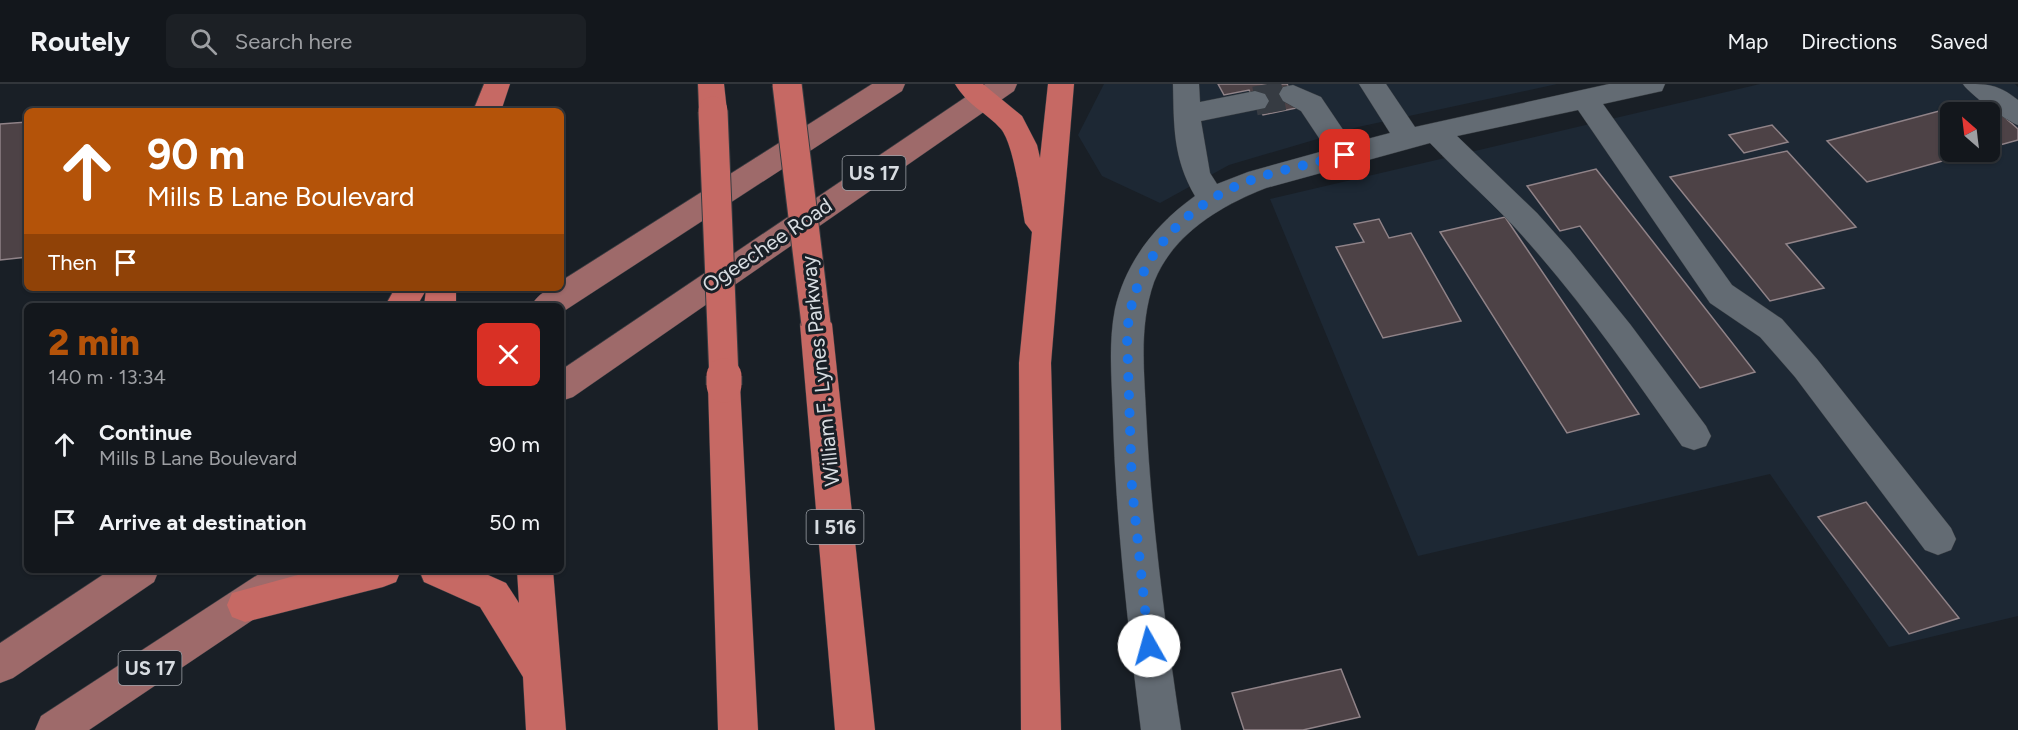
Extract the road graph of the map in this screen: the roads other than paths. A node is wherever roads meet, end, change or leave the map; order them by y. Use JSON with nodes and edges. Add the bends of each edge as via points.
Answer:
{"nodes":[{"id":1,"x":497,"y":84,"type":"edge"},
{"id":2,"x":788,"y":84,"type":"edge"},
{"id":3,"x":892,"y":84,"type":"edge"},
{"id":4,"x":1061,"y":84,"type":"edge"},
{"id":5,"x":1186,"y":84,"type":"edge"},
{"id":6,"x":1372,"y":84,"type":"edge"},
{"id":7,"x":1652,"y":84,"type":"edge"},
{"id":8,"x":1976,"y":84,"type":"edge"},
{"id":9,"x":984,"y":89,"type":"edge"},
{"id":10,"x":1293,"y":94,"type":"dead end"},
{"id":11,"x":712,"y":98,"type":"edge"},
{"id":12,"x":1585,"y":99,"type":"junction"},
{"id":13,"x":1255,"y":101,"type":"tunnel mouth"},
{"id":14,"x":488,"y":108,"type":"edge"},
{"id":15,"x":1187,"y":114,"type":"junction"},
{"id":16,"x":2018,"y":115,"type":"edge"},
{"id":17,"x":1422,"y":135,"type":"junction"},
{"id":18,"x":1345,"y":155,"type":"junction"},
{"id":19,"x":1211,"y":199,"type":"junction"},
{"id":20,"x":1047,"y":253,"type":"junction"},
{"id":21,"x":552,"y":303,"type":"edge"},
{"id":22,"x":564,"y":385,"type":"edge"},
{"id":23,"x":1694,"y":436,"type":"dead end"},
{"id":24,"x":1938,"y":539,"type":"dead end"},
{"id":25,"x":137,"y":573,"type":"edge"},
{"id":26,"x":292,"y":573,"type":"edge"},
{"id":27,"x":371,"y":573,"type":"edge"},
{"id":28,"x":444,"y":573,"type":"edge"},
{"id":29,"x":535,"y":573,"type":"edge"},
{"id":30,"x":245,"y":605,"type":"junction"},
{"id":31,"x":0,"y":665,"type":"edge"},
{"id":32,"x":542,"y":672,"type":"junction"},
{"id":33,"x":55,"y":730,"type":"edge"},
{"id":34,"x":546,"y":730,"type":"edge"},
{"id":35,"x":738,"y":730,"type":"edge"},
{"id":36,"x":855,"y":730,"type":"edge"},
{"id":37,"x":1041,"y":730,"type":"edge"},
{"id":38,"x":1161,"y":730,"type":"edge"}],
"edges":[{"from":1,"to":14,"type":"highway"},
{"from":2,"to":36,"type":"highway","name":"William F. Lynes Parkway","number":"I 516","bridge":true,"via":[[816,324]]},
{"from":3,"to":21,"type":"main road"},
{"from":4,"to":20,"type":"highway"},
{"from":5,"to":15,"type":"street"},
{"from":6,"to":17,"type":"street"},
{"from":7,"to":12,"type":"street"},
{"from":8,"to":16,"type":"street"},
{"from":9,"to":20,"type":"highway","via":[[1012,123],[1023,145]]},
{"from":9,"to":22,"type":"main road","name":"Ogeechee Road","number":"US 17"},
{"from":10,"to":18,"type":"street","via":[[1311,105]]},
{"from":11,"to":35,"type":"highway","bridge":true},
{"from":12,"to":17,"type":"street"},
{"from":12,"to":24,"type":"street","via":[[1721,294],[1771,328]]},
{"from":13,"to":15,"type":"street"},
{"from":15,"to":19,"type":"street","via":[[1196,173]]},
{"from":17,"to":18,"type":"street"},
{"from":17,"to":23,"type":"street","via":[[1464,163],[1538,232],[1596,302]]},
{"from":18,"to":19,"type":"street","via":[[1257,179]]},
{"from":19,"to":38,"type":"street","via":[[1163,239],[1137,285],[1129,312],[1132,488]]},
{"from":20,"to":37,"type":"highway","via":[[1035,363]]},
{"from":25,"to":31,"type":"main road"},
{"from":26,"to":30,"type":"main road","number":"US 17"},
{"from":27,"to":30,"type":"highway"},
{"from":28,"to":32,"type":"highway","via":[[492,595]]},
{"from":29,"to":32,"type":"highway"},
{"from":30,"to":33,"type":"main road","number":"US 17"},
{"from":32,"to":34,"type":"highway"}]}
